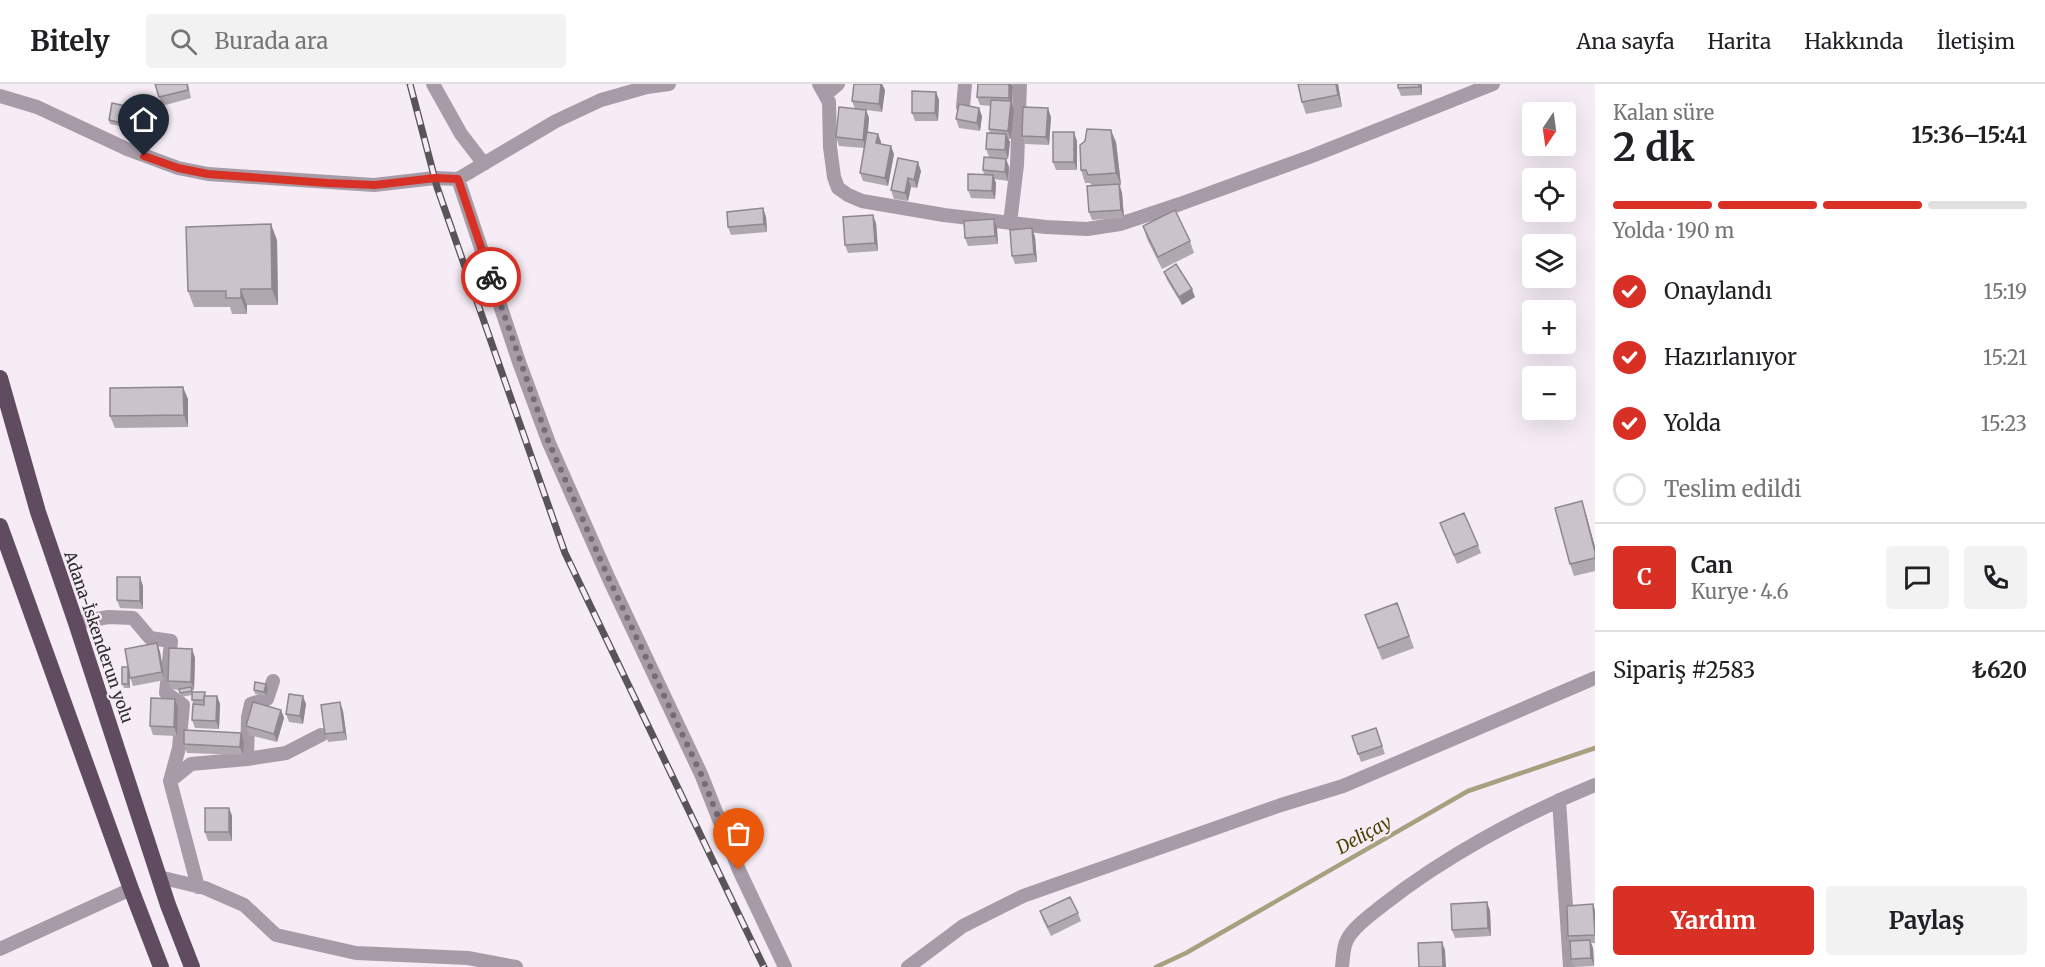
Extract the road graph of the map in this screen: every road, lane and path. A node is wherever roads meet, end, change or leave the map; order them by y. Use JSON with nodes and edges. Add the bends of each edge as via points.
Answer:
{"nodes":[{"id":1,"x":433,"y":84,"type":"edge"},
{"id":2,"x":669,"y":84,"type":"edge"},
{"id":3,"x":838,"y":84,"type":"edge"},
{"id":4,"x":965,"y":84,"type":"edge"},
{"id":5,"x":1020,"y":84,"type":"edge"},
{"id":6,"x":1493,"y":84,"type":"edge"},
{"id":7,"x":823,"y":89,"type":"edge"},
{"id":8,"x":0,"y":96,"type":"edge"},
{"id":9,"x":963,"y":107,"type":"edge"},
{"id":10,"x":484,"y":164,"type":"junction"},
{"id":11,"x":458,"y":179,"type":"junction"},
{"id":12,"x":1010,"y":223,"type":"junction"},
{"id":13,"x":0,"y":378,"type":"edge"},
{"id":14,"x":2,"y":537,"type":"edge"},
{"id":15,"x":76,"y":623,"type":"junction"},
{"id":16,"x":1595,"y":678,"type":"edge"},
{"id":17,"x":273,"y":681,"type":"dead end"},
{"id":18,"x":321,"y":735,"type":"dead end"},
{"id":19,"x":247,"y":759,"type":"junction"},
{"id":20,"x":170,"y":781,"type":"junction"},
{"id":21,"x":1595,"y":785,"type":"edge"},
{"id":22,"x":1559,"y":800,"type":"junction"},
{"id":23,"x":159,"y":877,"type":"junction"},
{"id":24,"x":198,"y":887,"type":"junction"},
{"id":25,"x":130,"y":889,"type":"junction"},
{"id":26,"x":0,"y":949,"type":"edge"},
{"id":27,"x":161,"y":967,"type":"edge"},
{"id":28,"x":192,"y":967,"type":"edge"},
{"id":29,"x":516,"y":967,"type":"edge"},
{"id":30,"x":785,"y":967,"type":"edge"},
{"id":31,"x":908,"y":967,"type":"edge"},
{"id":32,"x":1342,"y":967,"type":"edge"},
{"id":33,"x":1570,"y":967,"type":"edge"}],
"edges":[{"from":1,"to":10,"type":"street","via":[[461,134]]},
{"from":2,"to":10,"type":"street","via":[[601,100],[556,121]]},
{"from":3,"to":7,"type":"street"},
{"from":4,"to":9,"type":"street"},
{"from":5,"to":12,"type":"street"},
{"from":6,"to":12,"type":"street","via":[[1312,156],[1120,224],[1087,229]]},
{"from":7,"to":12,"type":"street","via":[[838,188],[862,201]]},
{"from":8,"to":11,"type":"street","via":[[37,107],[127,149],[198,172],[375,185]]},
{"from":10,"to":11,"type":"street"},
{"from":11,"to":30,"type":"street","via":[[549,443]]},
{"from":13,"to":15,"type":"highway","name":"Adana-İskenderun yolu","via":[[38,512]]},
{"from":14,"to":25,"type":"highway"},
{"from":15,"to":20,"type":"street","via":[[108,617],[133,618],[150,638],[171,641],[166,693],[183,705],[179,748]]},
{"from":15,"to":23,"type":"highway","name":"Adana-İskenderun yolu"},
{"from":16,"to":31,"type":"street","via":[[1343,786],[1023,896],[963,926]]},
{"from":17,"to":19,"type":"street","via":[[267,699],[251,704]]},
{"from":18,"to":19,"type":"street","via":[[286,753]]},
{"from":19,"to":20,"type":"street","via":[[191,764]]},
{"from":20,"to":24,"type":"street"},
{"from":21,"to":22,"type":"street"},
{"from":22,"to":32,"type":"street","via":[[1414,880],[1346,940]]},
{"from":22,"to":33,"type":"street"},
{"from":23,"to":24,"type":"street"},
{"from":23,"to":28,"type":"highway","name":"Adana-İskenderun yolu"},
{"from":24,"to":29,"type":"street","via":[[244,905],[276,935],[356,953],[468,958]]},
{"from":25,"to":26,"type":"street"},
{"from":25,"to":27,"type":"highway"}]}
